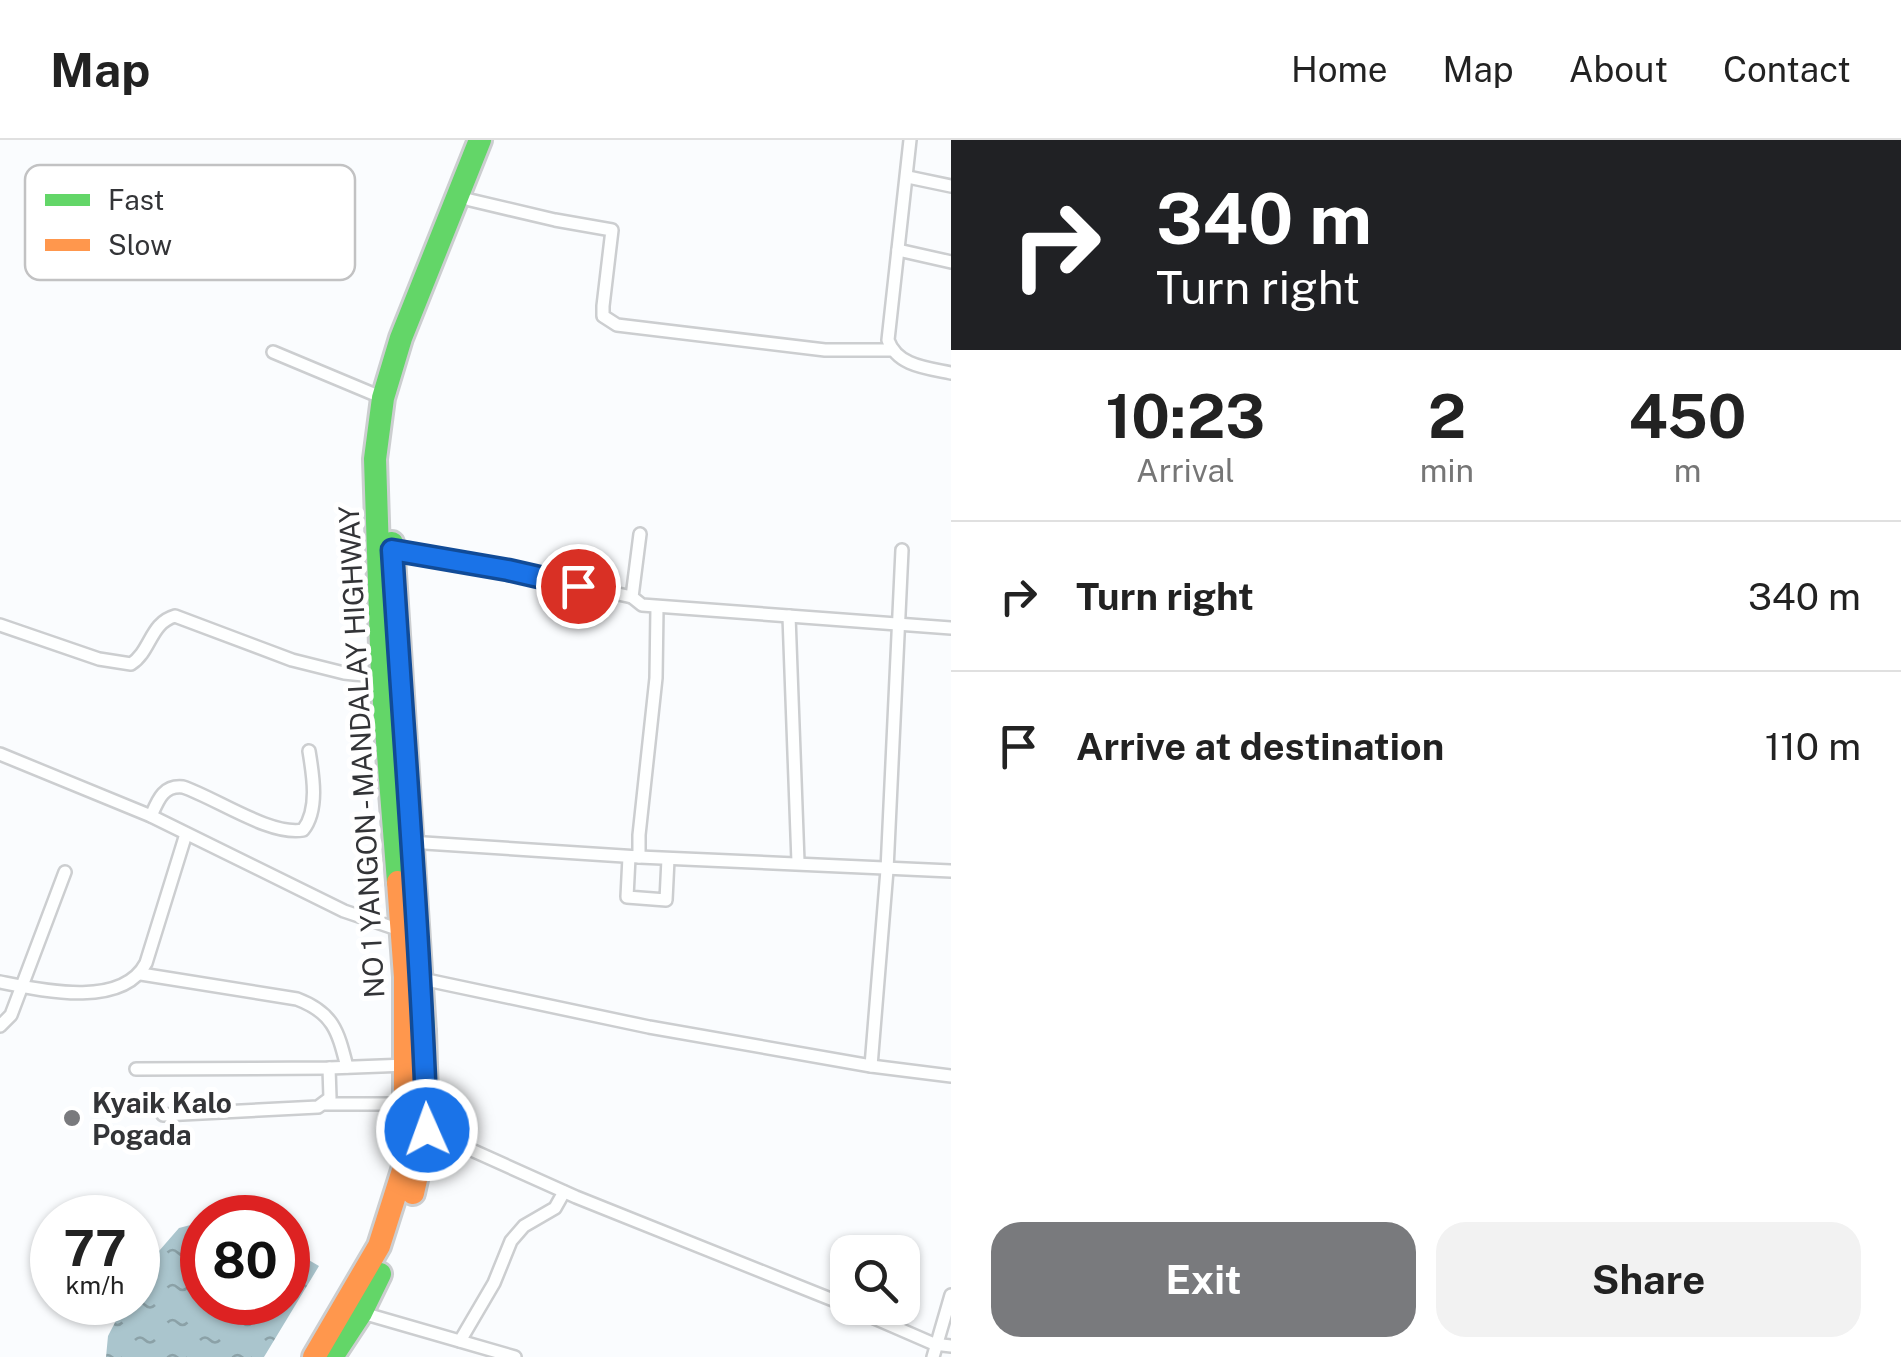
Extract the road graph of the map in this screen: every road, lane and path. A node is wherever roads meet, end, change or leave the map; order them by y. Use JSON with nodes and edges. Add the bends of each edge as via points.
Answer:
{"nodes":[{"id":1,"x":480,"y":140,"type":"edge"},
{"id":2,"x":494,"y":140,"type":"edge"},
{"id":3,"x":910,"y":140,"type":"edge"},
{"id":4,"x":908,"y":177,"type":"junction"},
{"id":5,"x":951,"y":186,"type":"edge"},
{"id":6,"x":470,"y":200,"type":"junction"},
{"id":7,"x":898,"y":250,"type":"junction"},
{"id":8,"x":951,"y":262,"type":"edge"},
{"id":9,"x":891,"y":350,"type":"junction"},
{"id":10,"x":274,"y":352,"type":"dead end"},
{"id":11,"x":951,"y":373,"type":"edge"},
{"id":12,"x":383,"y":398,"type":"junction"},
{"id":13,"x":640,"y":534,"type":"dead end"},
{"id":14,"x":392,"y":550,"type":"junction"},
{"id":15,"x":902,"y":550,"type":"dead end"},
{"id":16,"x":632,"y":597,"type":"junction"},
{"id":17,"x":658,"y":608,"type":"junction"},
{"id":18,"x":789,"y":616,"type":"junction"},
{"id":19,"x":899,"y":624,"type":"junction"},
{"id":20,"x":0,"y":625,"type":"edge"},
{"id":21,"x":951,"y":628,"type":"edge"},
{"id":22,"x":382,"y":678,"type":"junction"},
{"id":23,"x":308,"y":751,"type":"dead end"},
{"id":24,"x":0,"y":754,"type":"edge"},
{"id":25,"x":150,"y":816,"type":"junction"},
{"id":26,"x":186,"y":834,"type":"junction"},
{"id":27,"x":410,"y":842,"type":"junction"},
{"id":28,"x":634,"y":857,"type":"junction"},
{"id":29,"x":668,"y":859,"type":"junction"},
{"id":30,"x":798,"y":862,"type":"junction"},
{"id":31,"x":887,"y":870,"type":"junction"},
{"id":32,"x":65,"y":872,"type":"dead end"},
{"id":33,"x":951,"y":872,"type":"edge"},
{"id":34,"x":400,"y":930,"type":"junction"},
{"id":35,"x":141,"y":974,"type":"junction"},
{"id":36,"x":422,"y":980,"type":"junction"},
{"id":37,"x":0,"y":982,"type":"edge"},
{"id":38,"x":22,"y":986,"type":"junction"},
{"id":39,"x":0,"y":1026,"type":"edge"},
{"id":40,"x":408,"y":1064,"type":"junction"},
{"id":41,"x":871,"y":1066,"type":"junction"},
{"id":42,"x":136,"y":1068,"type":"dead end"},
{"id":43,"x":329,"y":1068,"type":"junction"},
{"id":44,"x":347,"y":1068,"type":"junction"},
{"id":45,"x":951,"y":1076,"type":"edge"},
{"id":46,"x":325,"y":1104,"type":"junction"},
{"id":47,"x":407,"y":1104,"type":"junction"},
{"id":48,"x":163,"y":1115,"type":"dead end"},
{"id":49,"x":427,"y":1130,"type":"junction"},
{"id":50,"x":564,"y":1192,"type":"junction"},
{"id":51,"x":951,"y":1295,"type":"edge"},
{"id":52,"x":830,"y":1299,"type":"edge"},
{"id":53,"x":354,"y":1310,"type":"junction"},
{"id":54,"x":884,"y":1325,"type":"edge"},
{"id":55,"x":460,"y":1341,"type":"junction"},
{"id":56,"x":951,"y":1346,"type":"edge"},
{"id":57,"x":934,"y":1351,"type":"edge"},
{"id":58,"x":314,"y":1357,"type":"edge"},
{"id":59,"x":332,"y":1357,"type":"edge"},
{"id":60,"x":515,"y":1357,"type":"edge"}],
"edges":[{"from":1,"to":12,"type":"highway","name":"NO 1 YANGON - MANDALAY HIGHWAY"},
{"from":2,"to":6,"type":"highway","name":"NO 1 YANGON - MANDALAY HIGHWAY"},
{"from":3,"to":4,"type":"street"},
{"from":4,"to":5,"type":"street"},
{"from":4,"to":7,"type":"street"},
{"from":6,"to":9,"type":"street","via":[[612,230],[602,306],[616,325],[825,350]]},
{"from":6,"to":14,"type":"highway","name":"NO 1 YANGON - MANDALAY HIGHWAY","via":[[396,403],[389,462]]},
{"from":7,"to":8,"type":"street"},
{"from":7,"to":9,"type":"street"},
{"from":9,"to":11,"type":"street"},
{"from":10,"to":12,"type":"street"},
{"from":12,"to":22,"type":"highway","name":"NO 1 YANGON - MANDALAY HIGHWAY","via":[[375,458]]},
{"from":13,"to":16,"type":"street"},
{"from":14,"to":16,"type":"street"},
{"from":14,"to":27,"type":"highway","name":"NO 1 YANGON - MANDALAY HIGHWAY"},
{"from":15,"to":19,"type":"street"},
{"from":16,"to":17,"type":"street"},
{"from":17,"to":18,"type":"street"},
{"from":17,"to":28,"type":"street"},
{"from":18,"to":19,"type":"street"},
{"from":18,"to":30,"type":"street"},
{"from":19,"to":21,"type":"street"},
{"from":19,"to":31,"type":"street"},
{"from":20,"to":22,"type":"street","via":[[130,664],[160,624],[175,616],[292,660]]},
{"from":22,"to":34,"type":"highway","name":"NO 1 YANGON - MANDALAY HIGHWAY"},
{"from":23,"to":25,"type":"street","via":[[313,791],[303,830],[268,825],[172,786]]},
{"from":24,"to":25,"type":"street"},
{"from":25,"to":26,"type":"street"},
{"from":26,"to":34,"type":"street","via":[[344,911]]},
{"from":26,"to":35,"type":"street"},
{"from":27,"to":28,"type":"street"},
{"from":27,"to":36,"type":"highway","name":"NO 1 YANGON - MANDALAY HIGHWAY"},
{"from":28,"to":29,"type":"street"},
{"from":28,"to":29,"type":"street","via":[[627,897],[666,900]]},
{"from":29,"to":30,"type":"street"},
{"from":30,"to":31,"type":"street"},
{"from":31,"to":33,"type":"street"},
{"from":31,"to":41,"type":"street"},
{"from":32,"to":38,"type":"street"},
{"from":34,"to":40,"type":"highway","name":"NO 1 YANGON - MANDALAY HIGHWAY"},
{"from":35,"to":38,"type":"street","via":[[82,992]]},
{"from":35,"to":44,"type":"street","via":[[315,1006],[336,1031]]},
{"from":36,"to":41,"type":"street"},
{"from":36,"to":49,"type":"highway","name":"NO 1 YANGON - MANDALAY HIGHWAY"},
{"from":37,"to":38,"type":"street"},
{"from":38,"to":39,"type":"street"},
{"from":40,"to":44,"type":"street"},
{"from":40,"to":47,"type":"highway","name":"NO 1 YANGON - MANDALAY HIGHWAY"},
{"from":41,"to":45,"type":"street"},
{"from":42,"to":43,"type":"street"},
{"from":43,"to":44,"type":"street"},
{"from":43,"to":46,"type":"street"},
{"from":46,"to":47,"type":"street"},
{"from":46,"to":48,"type":"street"},
{"from":47,"to":53,"type":"highway","name":"NO 1 YANGON - MANDALAY HIGHWAY","via":[[406,1164]]},
{"from":49,"to":50,"type":"street"},
{"from":49,"to":53,"type":"highway","name":"NO 1 YANGON - MANDALAY HIGHWAY","via":[[391,1252]]},
{"from":50,"to":52,"type":"street"},
{"from":50,"to":55,"type":"street","via":[[555,1208],[511,1241]]},
{"from":51,"to":57,"type":"street"},
{"from":53,"to":55,"type":"street"},
{"from":53,"to":58,"type":"highway","name":"NO 1 YANGON - MANDALAY HIGHWAY"},
{"from":53,"to":59,"type":"highway","name":"NO 1 YANGON - MANDALAY HIGHWAY"},
{"from":54,"to":57,"type":"street"},
{"from":55,"to":60,"type":"street"},
{"from":56,"to":57,"type":"street"}]}
